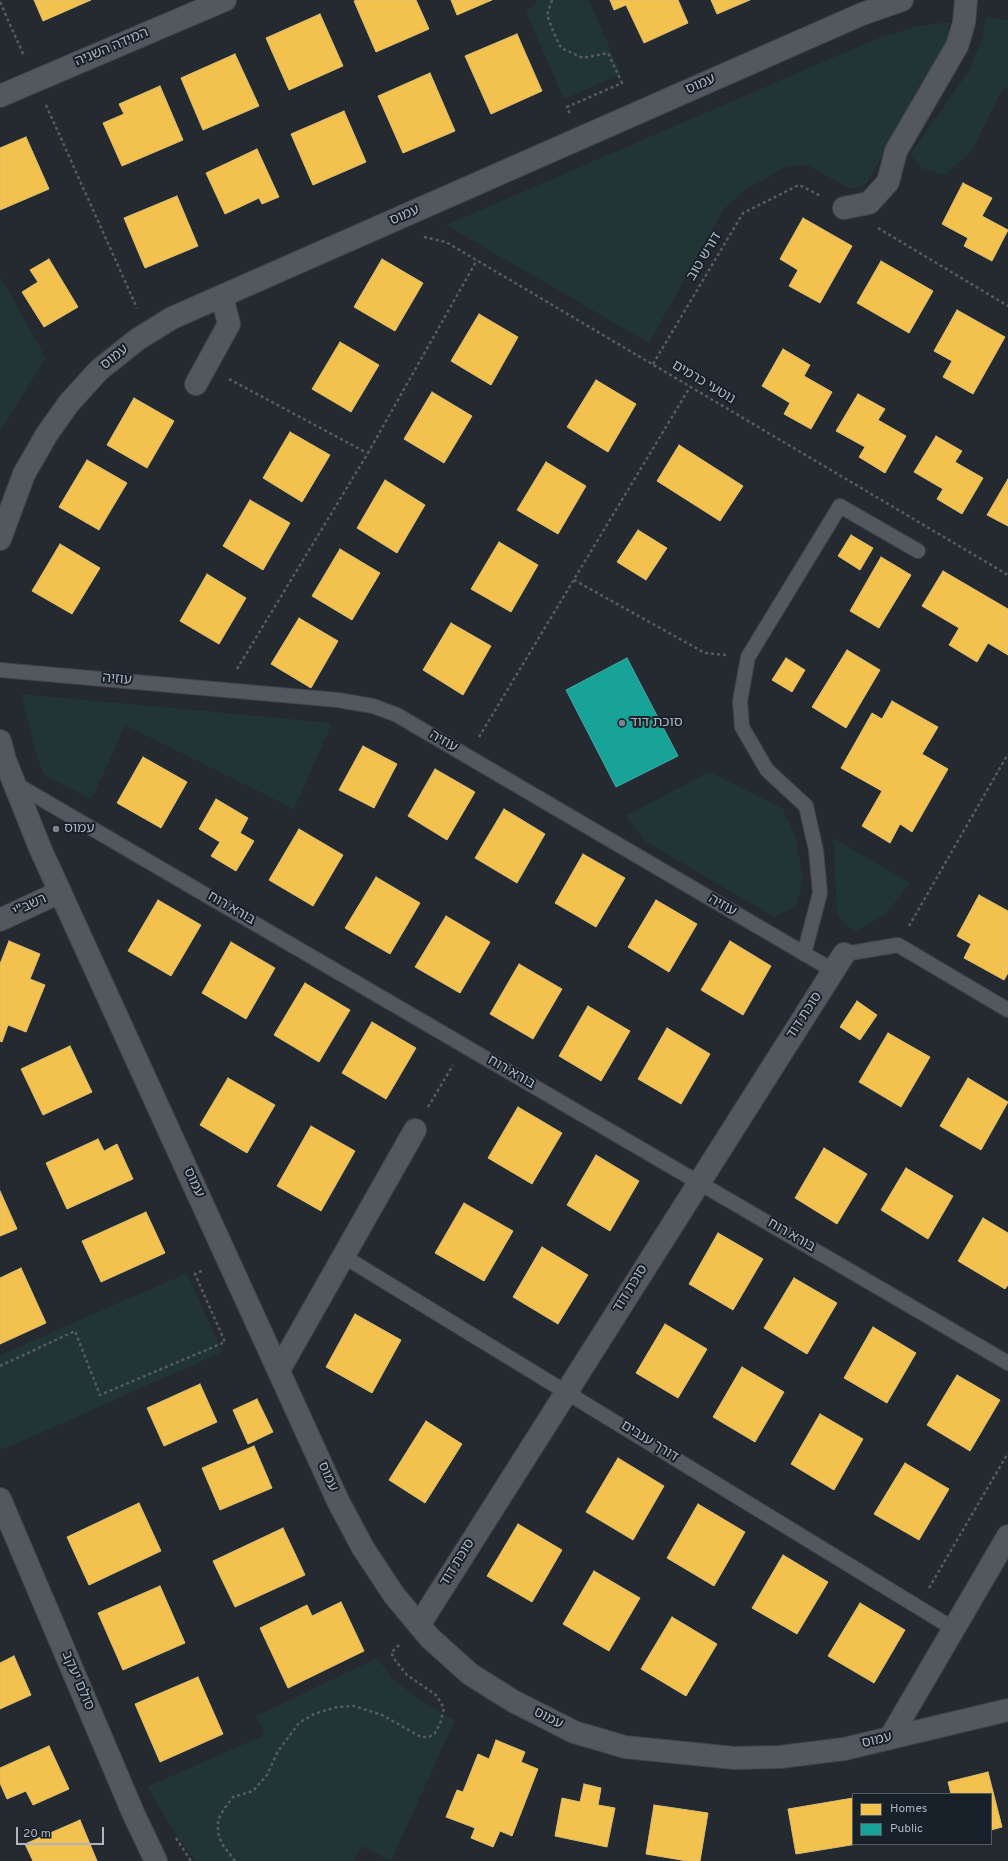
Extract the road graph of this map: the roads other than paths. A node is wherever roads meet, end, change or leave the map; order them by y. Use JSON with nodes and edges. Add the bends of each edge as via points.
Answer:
{"nodes":[{"id":1,"x":225,"y":0,"type":"edge"},
{"id":2,"x":902,"y":0,"type":"edge"},
{"id":3,"x":966,"y":0,"type":"edge"},
{"id":4,"x":0,"y":96,"type":"edge"},
{"id":5,"x":844,"y":208,"type":"road end"},
{"id":6,"x":222,"y":297,"type":"junction"},
{"id":7,"x":201,"y":375,"type":"road end"},
{"id":8,"x":0,"y":539,"type":"edge"},
{"id":9,"x":918,"y":551,"type":"dead end"},
{"id":10,"x":0,"y":670,"type":"edge"},
{"id":11,"x":0,"y":741,"type":"edge"},
{"id":12,"x":14,"y":783,"type":"junction"},
{"id":13,"x":60,"y":892,"type":"junction"},
{"id":14,"x":0,"y":920,"type":"edge"},
{"id":15,"x":804,"y":954,"type":"junction"},
{"id":16,"x":839,"y":962,"type":"junction"},
{"id":17,"x":1008,"y":1010,"type":"edge"},
{"id":18,"x":415,"y":1130,"type":"road end"},
{"id":19,"x":699,"y":1182,"type":"junction"},
{"id":20,"x":343,"y":1256,"type":"junction"},
{"id":21,"x":1008,"y":1363,"type":"edge"},
{"id":22,"x":279,"y":1370,"type":"junction"},
{"id":23,"x":566,"y":1392,"type":"junction"},
{"id":24,"x":0,"y":1499,"type":"edge"},
{"id":25,"x":1008,"y":1536,"type":"edge"},
{"id":26,"x":418,"y":1625,"type":"junction"},
{"id":27,"x":954,"y":1629,"type":"junction"},
{"id":28,"x":1008,"y":1710,"type":"edge"},
{"id":29,"x":890,"y":1738,"type":"junction"},
{"id":30,"x":156,"y":1861,"type":"edge"}],
"edges":[{"from":1,"to":4,"type":"street","name":"המידה השניה"},
{"from":2,"to":6,"type":"street","name":"עמוס","via":[[862,14]]},
{"from":3,"to":5,"type":"street","via":[[964,23],[957,46],[896,152],[888,182],[869,203]]},
{"from":6,"to":7,"type":"street","via":[[229,324]]},
{"from":6,"to":8,"type":"street","name":"עמוס","via":[[172,318],[99,370],[47,434],[24,474]]},
{"from":9,"to":15,"type":"lane","via":[[840,506],[748,657],[740,701],[742,727],[767,770],[806,806],[816,850],[820,894]]},
{"from":10,"to":15,"type":"lane","name":"עוזיה","via":[[338,700],[373,706],[397,715]]},
{"from":11,"to":12,"type":"street","name":"עמוס"},
{"from":12,"to":13,"type":"street","name":"עמוס"},
{"from":12,"to":19,"type":"lane","name":"בורא רוח"},
{"from":13,"to":14,"type":"street","name":"רשב\"י"},
{"from":13,"to":22,"type":"street","name":"עמוס"},
{"from":15,"to":16,"type":"lane","name":"עוזיה"},
{"from":16,"to":17,"type":"lane","via":[[898,945]]},
{"from":16,"to":19,"type":"street","name":"סוכת דוד"},
{"from":18,"to":20,"type":"street"},
{"from":19,"to":21,"type":"lane","name":"בורא רוח"},
{"from":19,"to":23,"type":"street","name":"סוכת דוד"},
{"from":20,"to":22,"type":"street"},
{"from":20,"to":23,"type":"lane","name":"דורך ענבים"},
{"from":22,"to":26,"type":"street","name":"עמוס","via":[[338,1501],[363,1548],[394,1595]]},
{"from":23,"to":26,"type":"street","name":"סוכת דוד"},
{"from":23,"to":27,"type":"lane","name":"דורך ענבים"},
{"from":24,"to":30,"type":"street","name":"סולם יעקב"},
{"from":25,"to":27,"type":"street"},
{"from":26,"to":29,"type":"street","name":"עמוס","via":[[470,1674],[513,1701],[574,1732],[625,1747],[680,1754],[749,1758],[844,1749]]},
{"from":27,"to":29,"type":"street"},
{"from":28,"to":29,"type":"street","name":"עמוס"}]}
